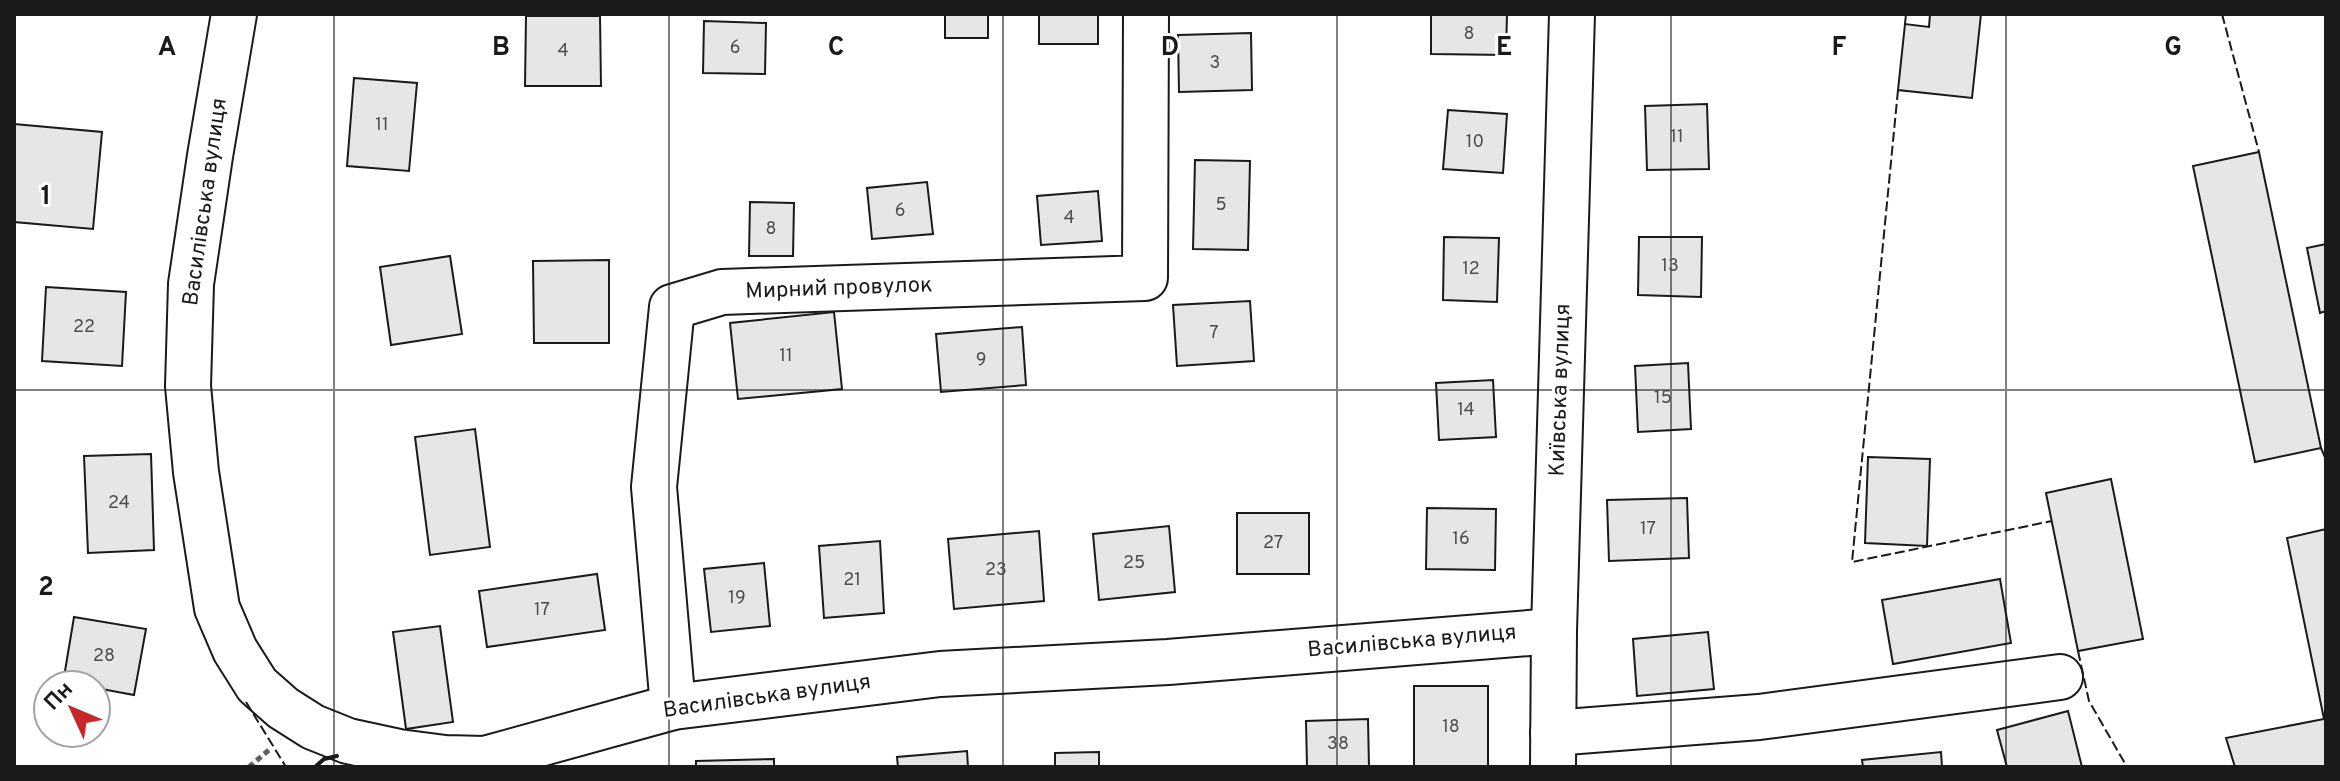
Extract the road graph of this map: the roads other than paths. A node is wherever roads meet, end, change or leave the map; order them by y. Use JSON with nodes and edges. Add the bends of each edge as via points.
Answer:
{"nodes":[{"id":1,"x":234,"y":14,"type":"edge"},
{"id":2,"x":1146,"y":14,"type":"edge"},
{"id":3,"x":1572,"y":14,"type":"edge"},
{"id":4,"x":1554,"y":631,"type":"junction"},
{"id":5,"x":2060,"y":677,"type":"dead end"},
{"id":6,"x":673,"y":707,"type":"junction"},
{"id":7,"x":1553,"y":750,"type":"edge"},
{"id":8,"x":485,"y":763,"type":"edge"}],
"edges":[{"from":1,"to":8,"type":"street","name":"Василівська вулиця","via":[[198,226],[188,371],[196,472],[217,608],[257,685],[313,727],[399,752]]},
{"from":2,"to":6,"type":"street","name":"Мирний провулок","via":[[1145,278],[722,292],[672,307],[654,487]]},
{"from":3,"to":4,"type":"street","name":"Київська вулиця"},
{"from":4,"to":6,"type":"street","name":"Василівська вулиця","via":[[940,674]]},
{"from":4,"to":7,"type":"street","name":"Київська вулиця"},
{"from":5,"to":7,"type":"street"},
{"from":6,"to":8,"type":"street","name":"Василівська вулиця"}]}
